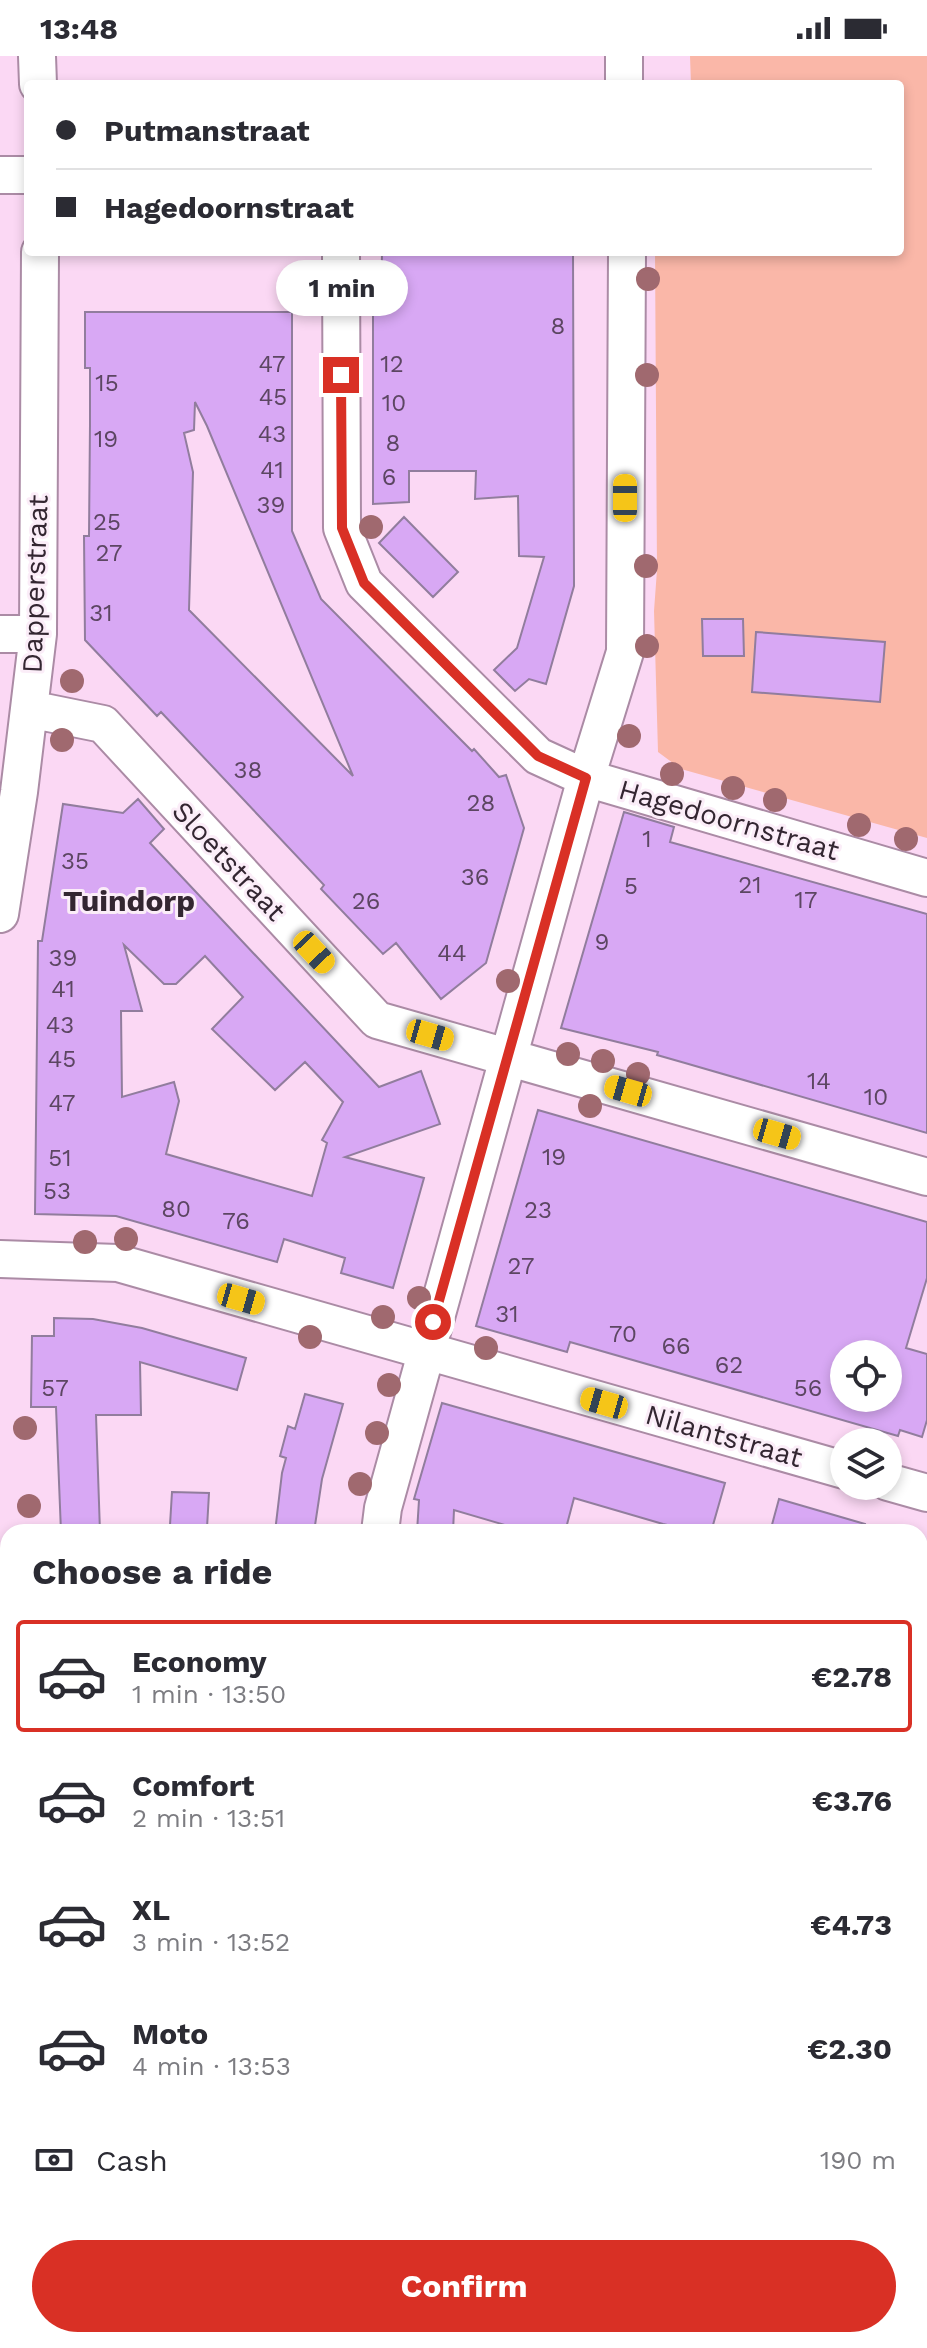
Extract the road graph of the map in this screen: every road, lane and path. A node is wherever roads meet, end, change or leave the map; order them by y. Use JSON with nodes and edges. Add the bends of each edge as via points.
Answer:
{"nodes":[{"id":1,"x":37,"y":56,"type":"edge"},
{"id":2,"x":624,"y":56,"type":"edge"},
{"id":3,"x":38,"y":80,"type":"edge"},
{"id":4,"x":624,"y":80,"type":"edge"},
{"id":5,"x":0,"y":175,"type":"edge"},
{"id":6,"x":24,"y":175,"type":"edge"},
{"id":7,"x":40,"y":256,"type":"edge"},
{"id":8,"x":341,"y":256,"type":"edge"},
{"id":9,"x":627,"y":256,"type":"edge"},
{"id":10,"x":0,"y":634,"type":"edge"},
{"id":11,"x":38,"y":634,"type":"junction"},
{"id":12,"x":29,"y":709,"type":"junction"},
{"id":13,"x":586,"y":778,"type":"junction"},
{"id":14,"x":927,"y":878,"type":"edge"},
{"id":15,"x":0,"y":914,"type":"edge"},
{"id":16,"x":508,"y":1057,"type":"junction"},
{"id":17,"x":927,"y":1177,"type":"edge"},
{"id":18,"x":0,"y":1259,"type":"edge"},
{"id":19,"x":425,"y":1352,"type":"junction"},
{"id":20,"x":830,"y":1466,"type":"edge"},
{"id":21,"x":902,"y":1486,"type":"edge"},
{"id":22,"x":927,"y":1493,"type":"edge"},
{"id":23,"x":381,"y":1524,"type":"edge"}],
"edges":[{"from":1,"to":3,"type":"street"},
{"from":2,"to":4,"type":"street"},
{"from":5,"to":6,"type":"street"},
{"from":7,"to":11,"type":"street","name":"Dapperstraat"},
{"from":8,"to":13,"type":"street","name":"Hagedoornstraat","via":[[342,528],[364,583],[538,756]]},
{"from":9,"to":13,"type":"street","via":[[625,652]]},
{"from":10,"to":11,"type":"street"},
{"from":11,"to":12,"type":"street","name":"Dapperstraat"},
{"from":12,"to":15,"type":"street","name":"Dapperstraat"},
{"from":12,"to":16,"type":"street","name":"Sloetstraat","via":[[103,724],[377,1020]]},
{"from":13,"to":14,"type":"street","name":"Hagedoornstraat"},
{"from":13,"to":16,"type":"street"},
{"from":16,"to":17,"type":"street","name":"Sloetstraat"},
{"from":16,"to":19,"type":"street"},
{"from":18,"to":19,"type":"street","name":"Nilantstraat","via":[[118,1263]]},
{"from":19,"to":20,"type":"street","name":"Nilantstraat"},
{"from":19,"to":23,"type":"street"},
{"from":21,"to":22,"type":"street"}]}
